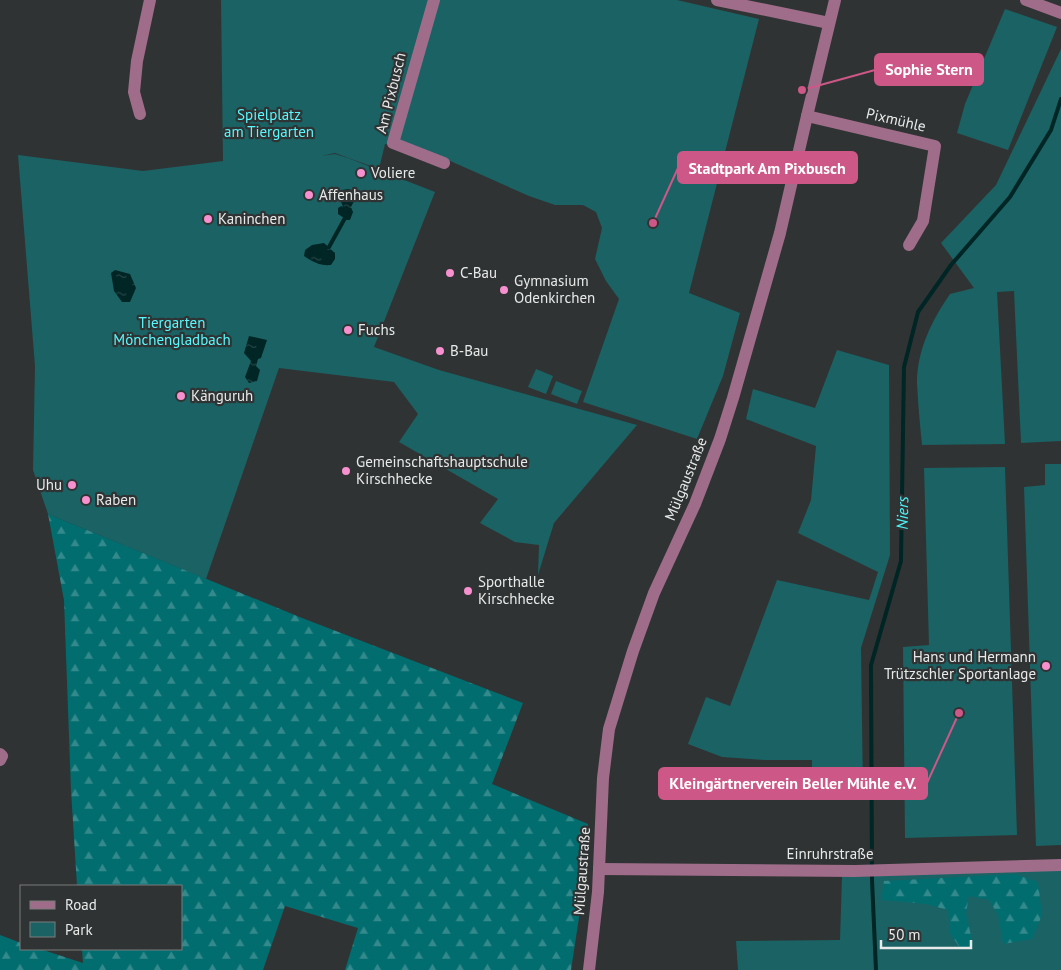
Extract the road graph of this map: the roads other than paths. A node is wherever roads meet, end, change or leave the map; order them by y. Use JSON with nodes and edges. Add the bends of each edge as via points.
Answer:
{"nodes":[{"id":1,"x":150,"y":0,"type":"edge"},
{"id":2,"x":434,"y":0,"type":"edge"},
{"id":3,"x":717,"y":0,"type":"edge"},
{"id":4,"x":835,"y":0,"type":"edge"},
{"id":5,"x":1026,"y":0,"type":"edge"},
{"id":6,"x":1061,"y":13,"type":"edge"},
{"id":7,"x":829,"y":23,"type":"junction"},
{"id":8,"x":140,"y":114,"type":"dead end"},
{"id":9,"x":807,"y":116,"type":"junction"},
{"id":10,"x":444,"y":162,"type":"dead end"},
{"id":11,"x":909,"y":245,"type":"dead end"},
{"id":12,"x":0,"y":754,"type":"edge"},
{"id":13,"x":0,"y":760,"type":"edge"},
{"id":14,"x":1061,"y":865,"type":"edge"},
{"id":15,"x":599,"y":869,"type":"junction"},
{"id":16,"x":589,"y":970,"type":"edge"}],
"edges":[{"from":1,"to":8,"type":"street","via":[[134,92]]},
{"from":2,"to":10,"type":"street","name":"Am Pixbusch","via":[[393,143]]},
{"from":3,"to":7,"type":"street"},
{"from":4,"to":7,"type":"street","name":"Mülgaustraße"},
{"from":5,"to":6,"type":"street"},
{"from":7,"to":9,"type":"street","name":"Mülgaustraße"},
{"from":9,"to":11,"type":"street","name":"Pixmühle","via":[[935,146],[923,221]]},
{"from":9,"to":15,"type":"street","name":"Mülgaustraße","via":[[778,242],[720,439],[654,593],[632,651],[609,729]]},
{"from":12,"to":13,"type":"street"},
{"from":14,"to":15,"type":"street","name":"Einruhrstraße","via":[[860,871]]},
{"from":15,"to":16,"type":"street","name":"Mülgaustraße"}]}
